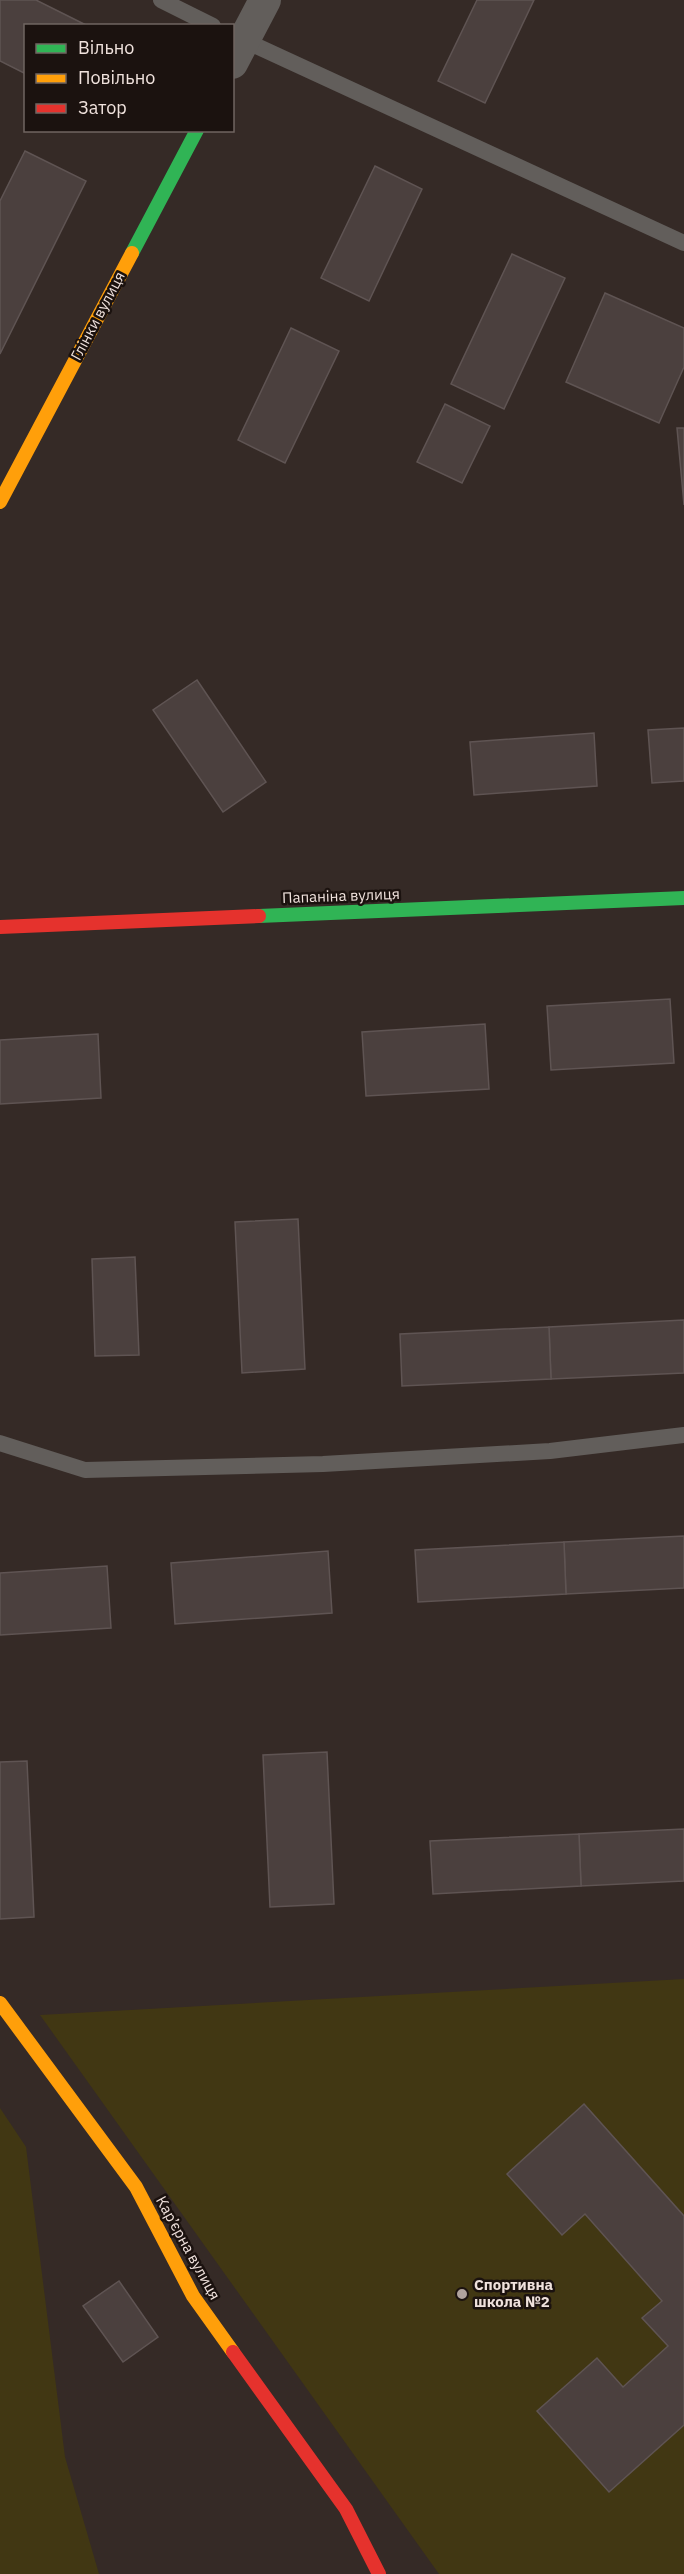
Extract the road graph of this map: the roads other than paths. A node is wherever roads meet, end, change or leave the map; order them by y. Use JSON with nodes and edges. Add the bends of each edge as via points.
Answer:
{"nodes":[{"id":1,"x":161,"y":0,"type":"edge"},
{"id":2,"x":265,"y":0,"type":"edge"},
{"id":3,"x":209,"y":24,"type":"edge"},
{"id":4,"x":236,"y":46,"type":"edge"},
{"id":5,"x":196,"y":132,"type":"edge"},
{"id":6,"x":684,"y":243,"type":"edge"},
{"id":7,"x":0,"y":502,"type":"edge"},
{"id":8,"x":684,"y":898,"type":"edge"},
{"id":9,"x":0,"y":927,"type":"edge"},
{"id":10,"x":684,"y":1436,"type":"edge"},
{"id":11,"x":0,"y":1443,"type":"edge"},
{"id":12,"x":0,"y":2003,"type":"edge"},
{"id":13,"x":379,"y":2574,"type":"edge"}],
"edges":[{"from":1,"to":3,"type":"lane"},
{"from":2,"to":4,"type":"street"},
{"from":4,"to":6,"type":"lane"},
{"from":5,"to":7,"type":"street","name":"Глінки вулиця"},
{"from":8,"to":9,"type":"street","name":"Папаніна вулиця"},
{"from":10,"to":11,"type":"lane","via":[[550,1450],[323,1464],[85,1470]]},
{"from":12,"to":13,"type":"street","name":"Кар’єрна вулиця","via":[[136,2187],[193,2296],[346,2509]]}]}
